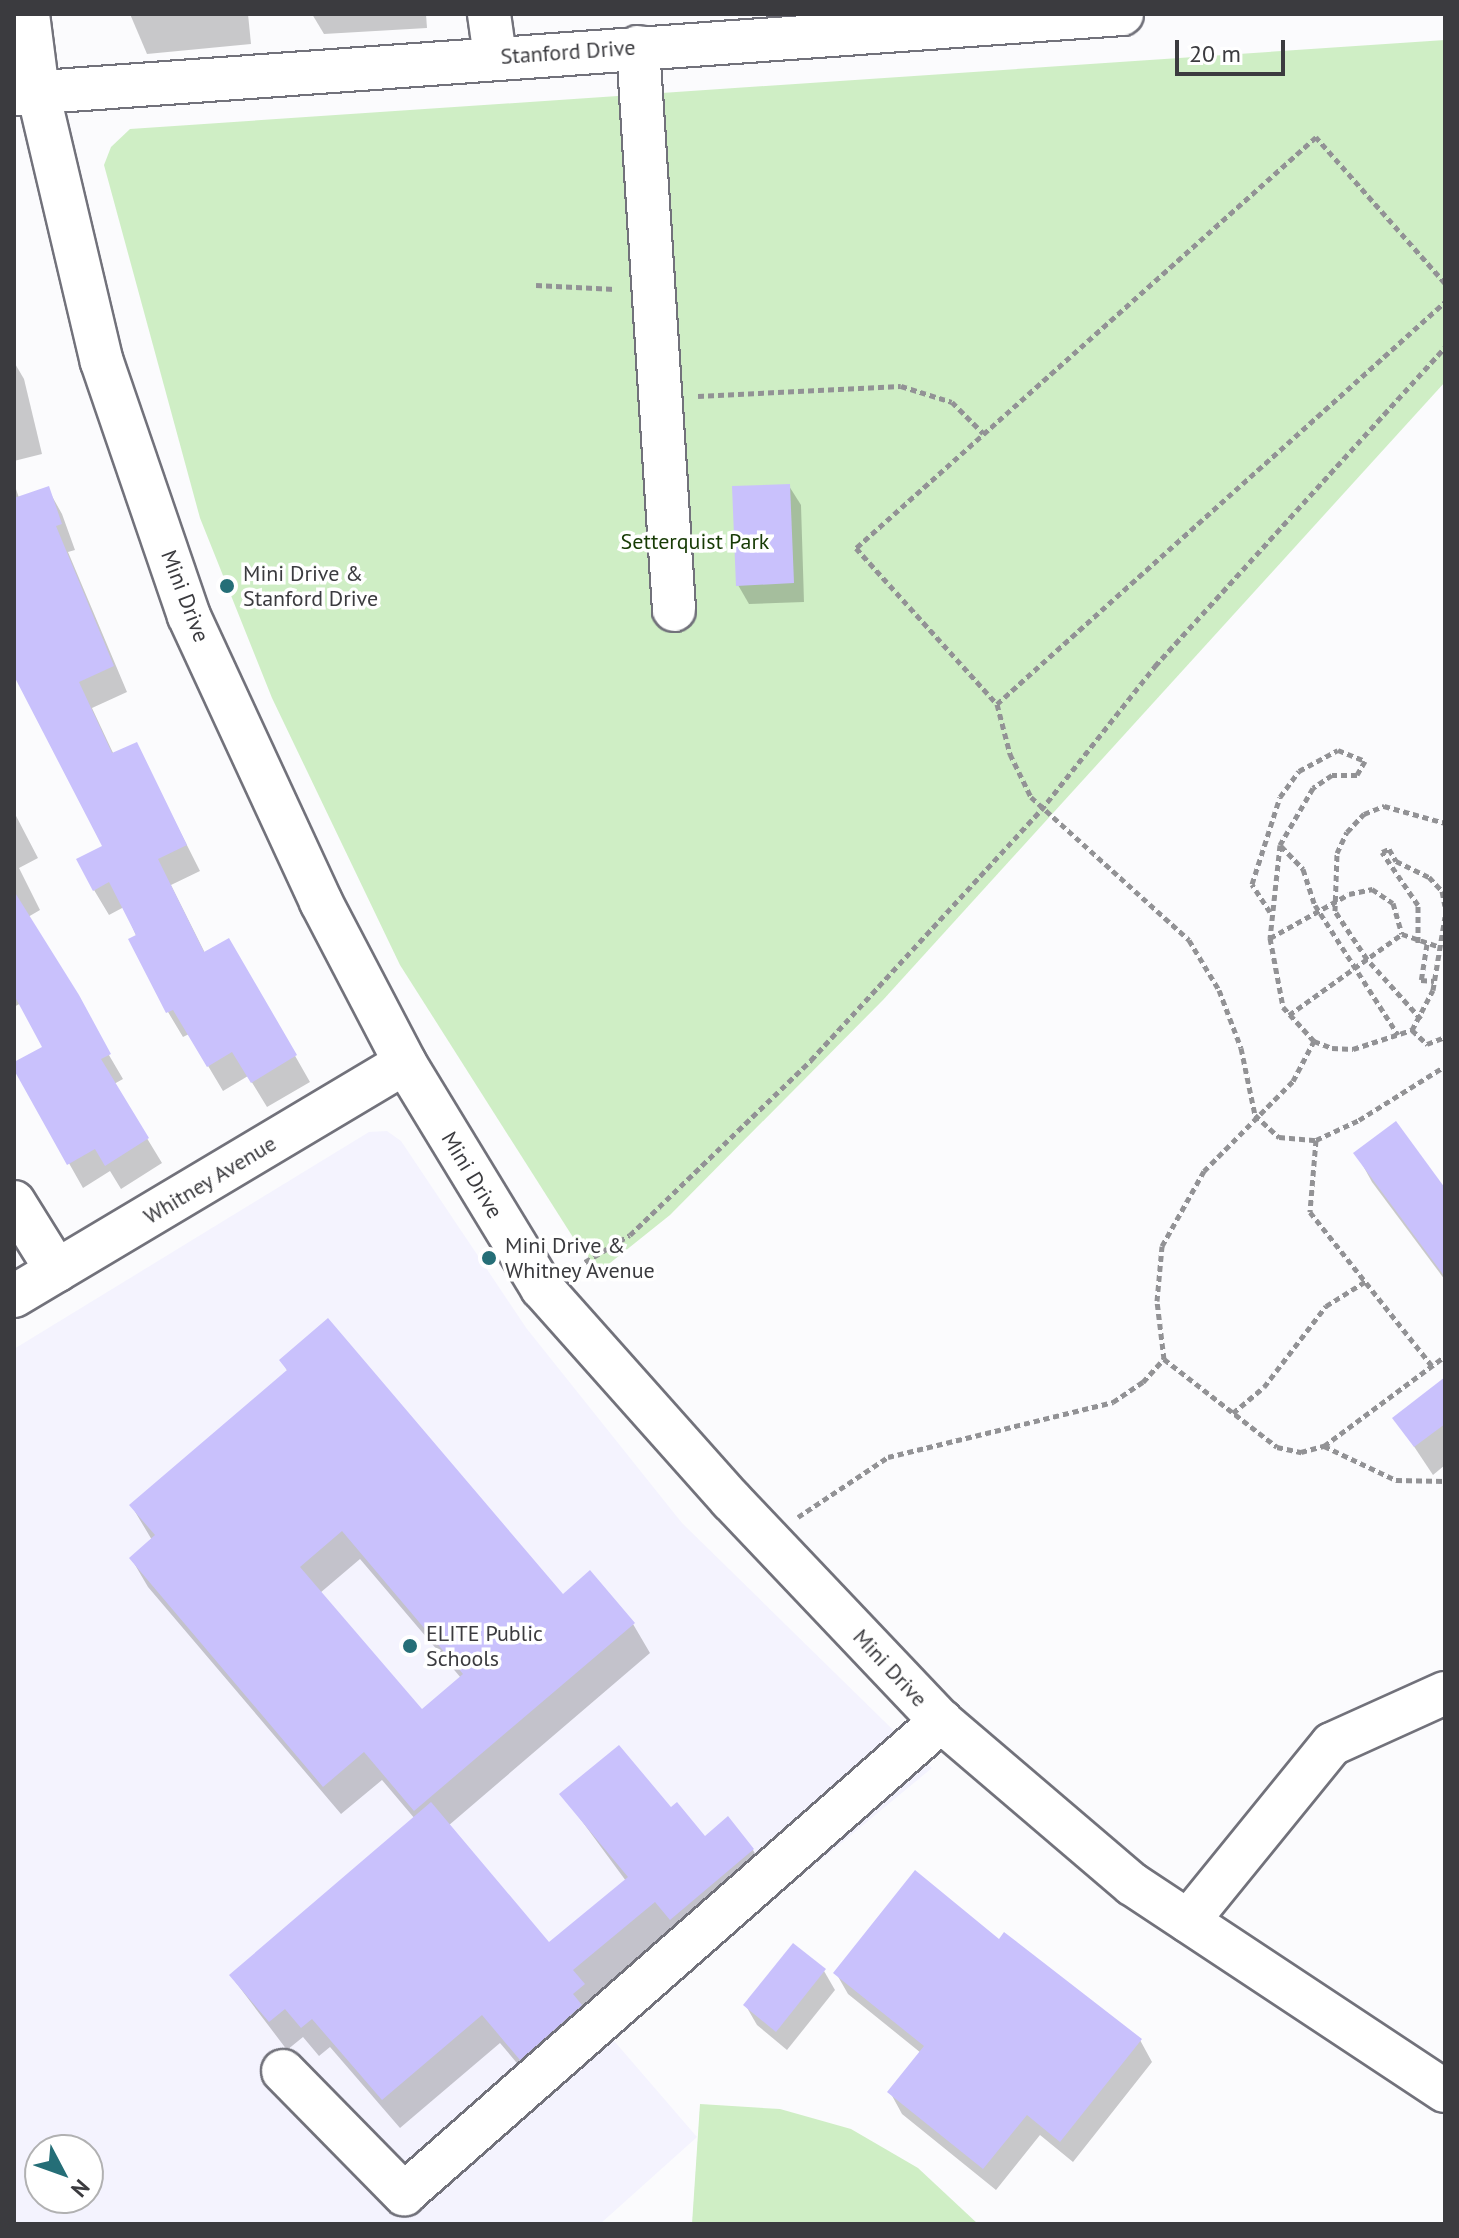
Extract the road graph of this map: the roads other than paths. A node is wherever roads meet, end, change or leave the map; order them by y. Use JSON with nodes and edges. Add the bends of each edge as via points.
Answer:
{"nodes":[{"id":1,"x":28,"y":14,"type":"edge"},
{"id":2,"x":489,"y":14,"type":"edge"},
{"id":3,"x":1122,"y":14,"type":"edge"},
{"id":4,"x":886,"y":21,"type":"edge"},
{"id":5,"x":638,"y":47,"type":"junction"},
{"id":6,"x":495,"y":56,"type":"junction"},
{"id":7,"x":26,"y":93,"type":"edge"},
{"id":8,"x":674,"y":610,"type":"dead end"},
{"id":9,"x":405,"y":1063,"type":"junction"},
{"id":10,"x":14,"y":1202,"type":"edge"},
{"id":11,"x":57,"y":1271,"type":"junction"},
{"id":12,"x":14,"y":1296,"type":"edge"},
{"id":13,"x":1445,"y":1693,"type":"edge"},
{"id":14,"x":941,"y":1721,"type":"junction"},
{"id":15,"x":1188,"y":1921,"type":"junction"},
{"id":16,"x":283,"y":2071,"type":"dead end"},
{"id":17,"x":1445,"y":2091,"type":"edge"}],
"edges":[{"from":1,"to":7,"type":"street","name":"Mini Drive"},
{"from":2,"to":6,"type":"street"},
{"from":3,"to":4,"type":"street","name":"Stanford Drive"},
{"from":4,"to":5,"type":"street","name":"Stanford Drive"},
{"from":5,"to":6,"type":"street","name":"Stanford Drive"},
{"from":5,"to":8,"type":"street"},
{"from":6,"to":7,"type":"street","name":"Stanford Drive"},
{"from":7,"to":9,"type":"street","name":"Mini Drive","via":[[102,362],[189,616],[321,902]]},
{"from":9,"to":11,"type":"street","name":"Whitney Avenue"},
{"from":9,"to":14,"type":"street","name":"Mini Drive","via":[[542,1288],[731,1500]]},
{"from":10,"to":11,"type":"street"},
{"from":11,"to":12,"type":"street","name":"Whitney Avenue"},
{"from":13,"to":15,"type":"street","via":[[1332,1744]]},
{"from":14,"to":15,"type":"street","name":"Mini Drive","via":[[1132,1884]]},
{"from":14,"to":16,"type":"street","via":[[404,2194]]},
{"from":15,"to":17,"type":"street","name":"Mini Drive"}]}
